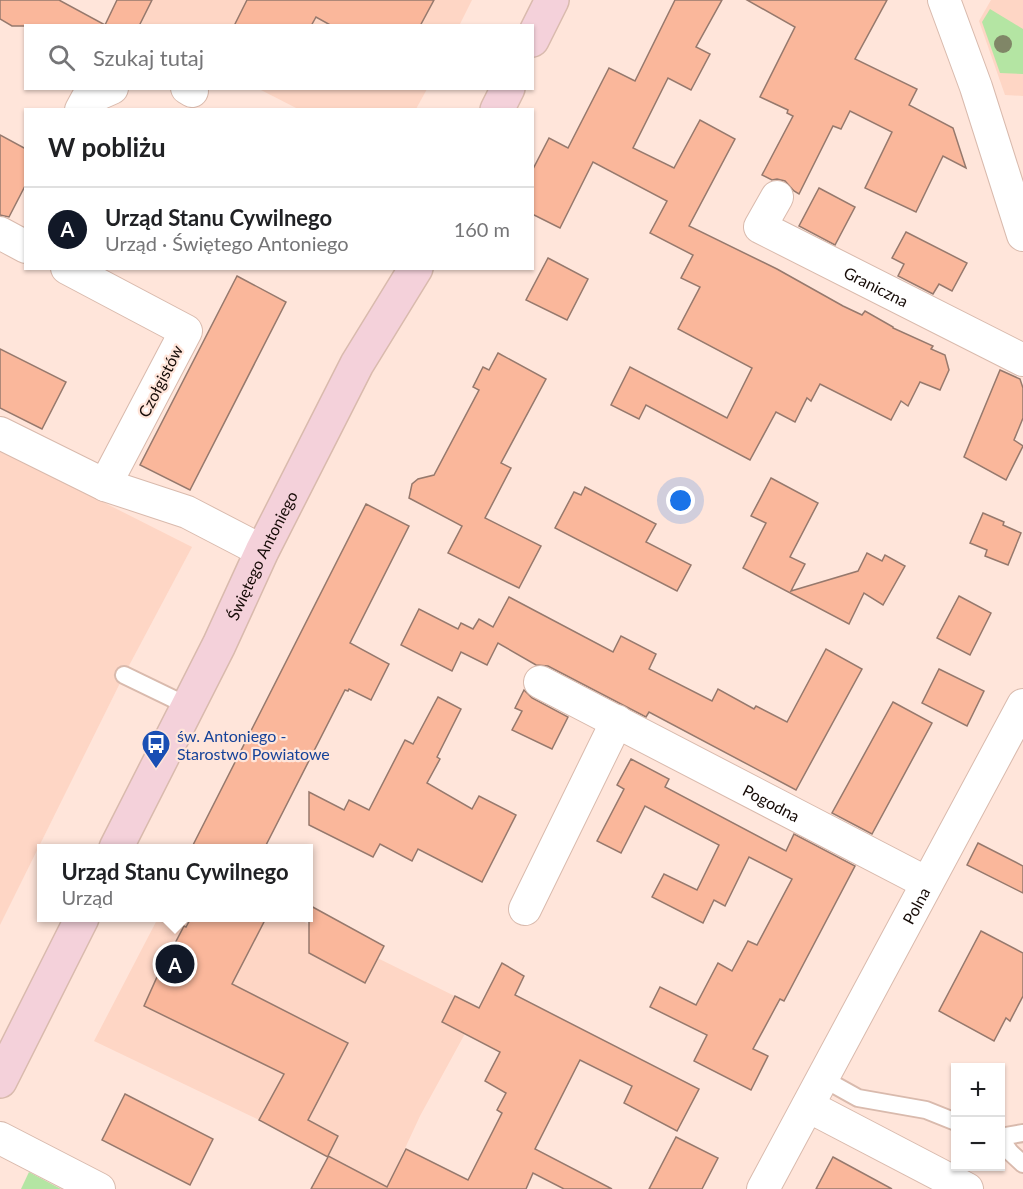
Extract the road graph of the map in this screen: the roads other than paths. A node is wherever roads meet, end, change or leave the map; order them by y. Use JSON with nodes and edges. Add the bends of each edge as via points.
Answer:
{"nodes":[{"id":1,"x":552,"y":0,"type":"edge"},
{"id":2,"x":944,"y":0,"type":"edge"},
{"id":3,"x":534,"y":36,"type":"edge"},
{"id":4,"x":107,"y":90,"type":"edge"},
{"id":5,"x":507,"y":90,"type":"edge"},
{"id":6,"x":82,"y":108,"type":"edge"},
{"id":7,"x":498,"y":108,"type":"edge"},
{"id":8,"x":777,"y":196,"type":"dead end"},
{"id":9,"x":1023,"y":235,"type":"edge"},
{"id":10,"x":72,"y":270,"type":"edge"},
{"id":11,"x":415,"y":270,"type":"edge"},
{"id":12,"x":1023,"y":360,"type":"edge"},
{"id":13,"x":0,"y":433,"type":"edge"},
{"id":14,"x":105,"y":485,"type":"junction"},
{"id":15,"x":262,"y":551,"type":"junction"},
{"id":16,"x":124,"y":675,"type":"dead end"},
{"id":17,"x":540,"y":682,"type":"dead end"},
{"id":18,"x":1023,"y":705,"type":"edge"},
{"id":19,"x":188,"y":706,"type":"junction"},
{"id":20,"x":617,"y":721,"type":"junction"},
{"id":21,"x":119,"y":844,"type":"edge"},
{"id":22,"x":927,"y":882,"type":"junction"},
{"id":23,"x":525,"y":909,"type":"dead end"},
{"id":24,"x":80,"y":922,"type":"edge"},
{"id":25,"x":822,"y":1078,"type":"junction"},
{"id":26,"x":0,"y":1081,"type":"edge"},
{"id":27,"x":808,"y":1106,"type":"junction"},
{"id":28,"x":951,"y":1120,"type":"edge"},
{"id":29,"x":1023,"y":1133,"type":"edge"},
{"id":30,"x":1005,"y":1136,"type":"edge"},
{"id":31,"x":0,"y":1138,"type":"edge"},
{"id":32,"x":1005,"y":1144,"type":"edge"},
{"id":33,"x":1023,"y":1164,"type":"edge"},
{"id":34,"x":99,"y":1189,"type":"edge"},
{"id":35,"x":763,"y":1189,"type":"edge"},
{"id":36,"x":967,"y":1189,"type":"edge"}],
"edges":[{"from":1,"to":3,"type":"street"},
{"from":2,"to":9,"type":"street"},
{"from":4,"to":6,"type":"street","via":[[87,99]]},
{"from":5,"to":7,"type":"street"},
{"from":8,"to":12,"type":"street","name":"Graniczna","via":[[760,227]]},
{"from":10,"to":14,"type":"street","name":"Czołgistów","via":[[186,331]]},
{"from":11,"to":15,"type":"street","name":"Świętego Antoniego","via":[[357,364]]},
{"from":13,"to":14,"type":"street"},
{"from":14,"to":15,"type":"street","via":[[187,512]]},
{"from":15,"to":19,"type":"street","name":"Świętego Antoniego"},
{"from":16,"to":19,"type":"lane"},
{"from":17,"to":20,"type":"street","name":"Pogodna"},
{"from":18,"to":22,"type":"street","name":"Polna"},
{"from":19,"to":21,"type":"street","name":"Świętego Antoniego"},
{"from":20,"to":22,"type":"street","name":"Pogodna"},
{"from":20,"to":23,"type":"street"},
{"from":22,"to":25,"type":"street","name":"Polna"},
{"from":24,"to":26,"type":"street"},
{"from":25,"to":27,"type":"street","name":"Polna"},
{"from":25,"to":28,"type":"lane","via":[[858,1098],[926,1110]]},
{"from":27,"to":35,"type":"street","name":"Polna"},
{"from":27,"to":36,"type":"street"},
{"from":29,"to":30,"type":"lane"},
{"from":31,"to":34,"type":"street"},
{"from":32,"to":33,"type":"lane"}]}
